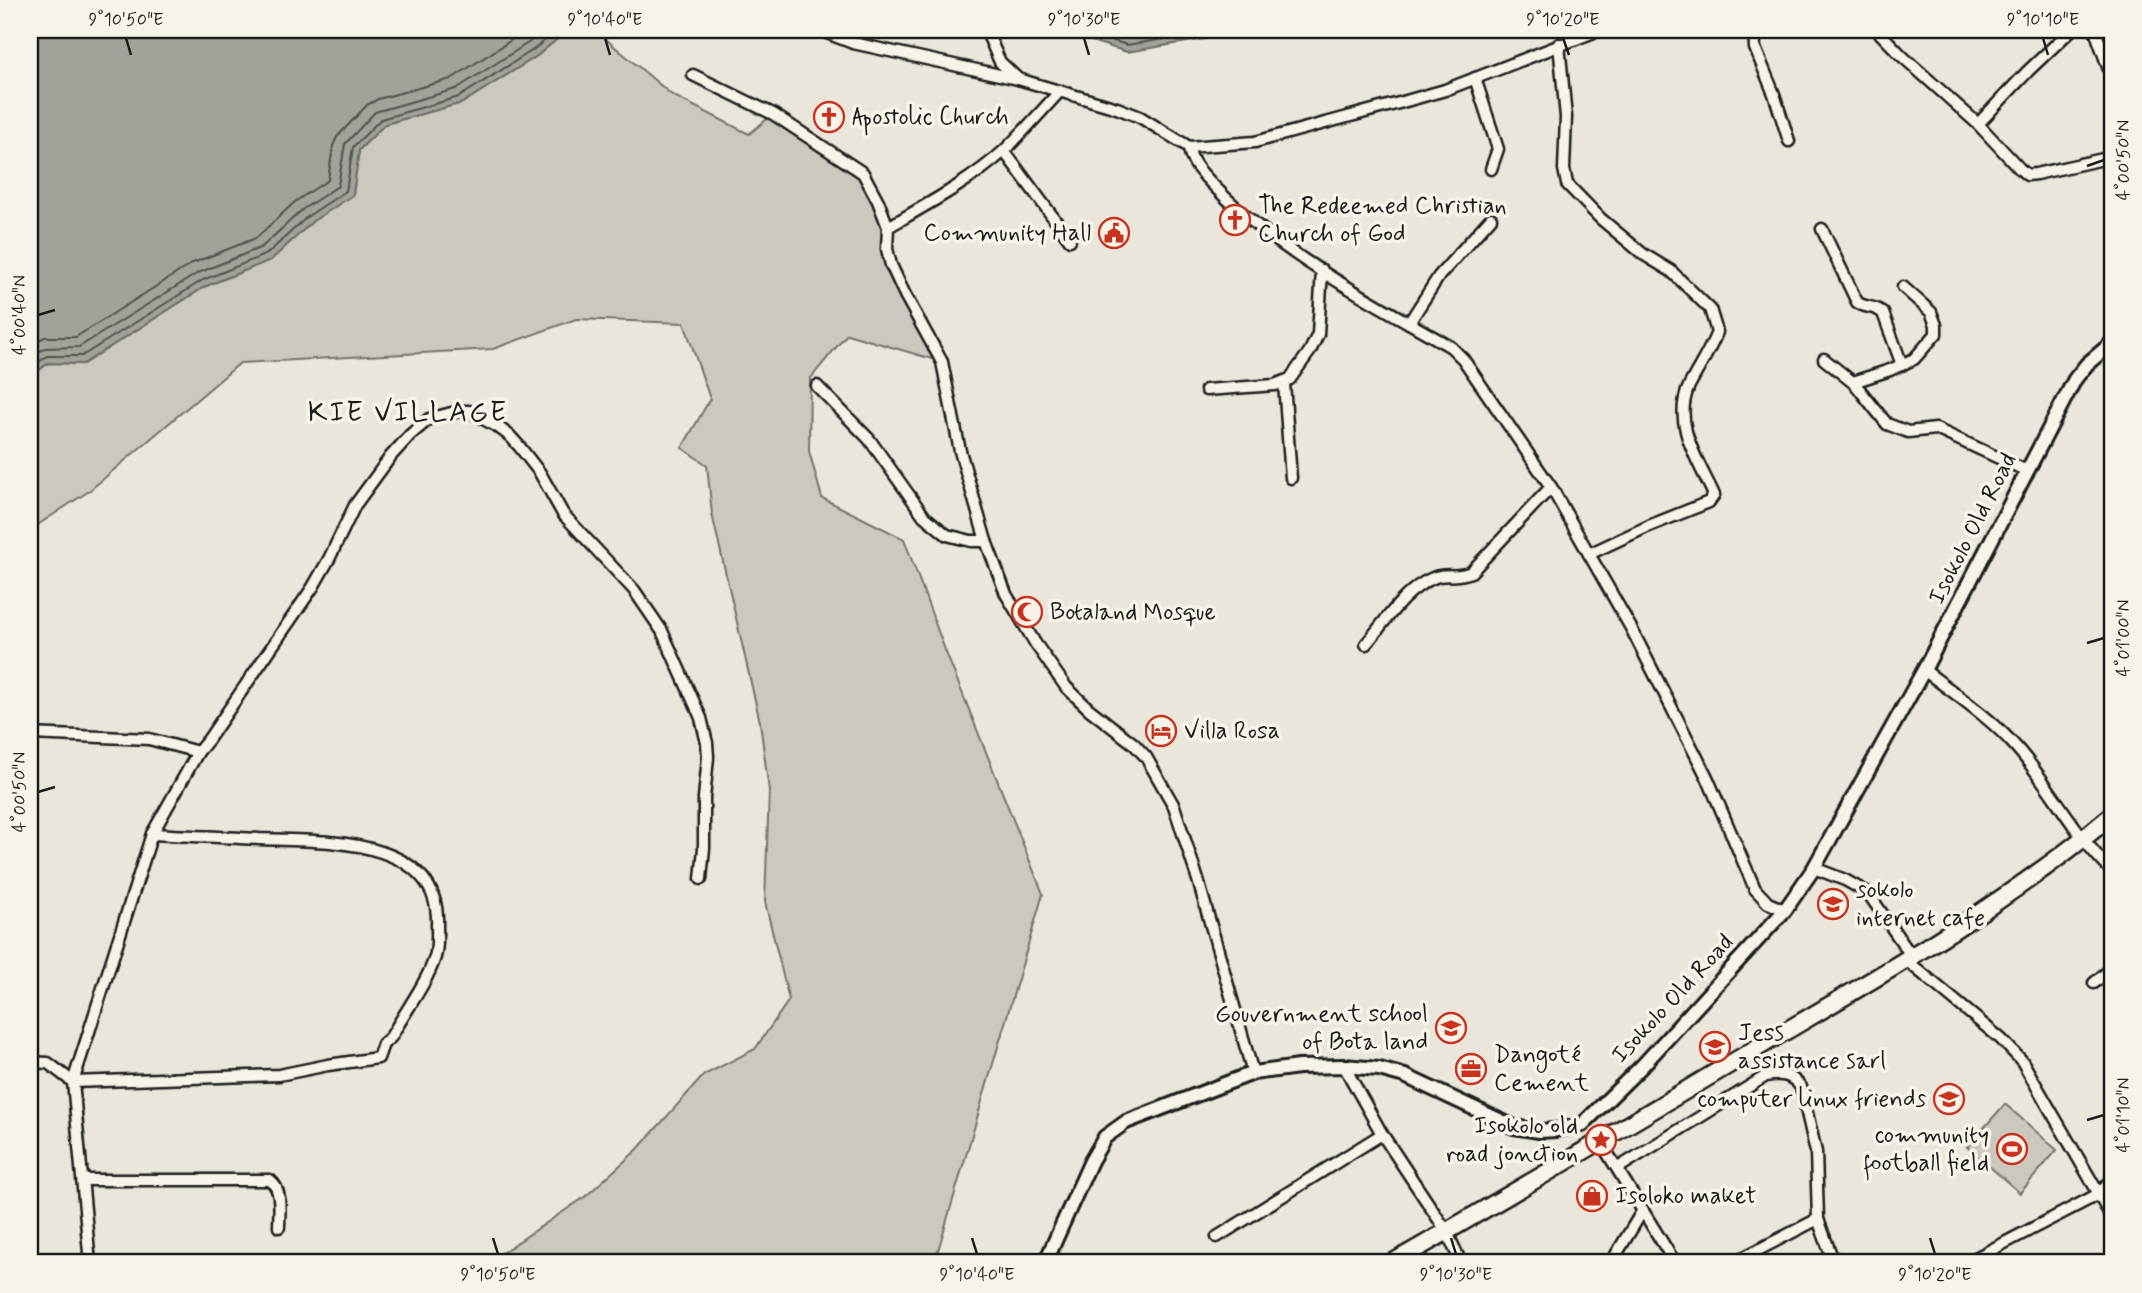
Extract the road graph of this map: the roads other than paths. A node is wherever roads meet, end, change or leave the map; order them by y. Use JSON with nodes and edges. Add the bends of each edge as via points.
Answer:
{"nodes":[{"id":1,"x":819,"y":30,"type":"edge"},
{"id":2,"x":986,"y":30,"type":"edge"},
{"id":3,"x":1599,"y":30,"type":"edge"},
{"id":4,"x":1754,"y":30,"type":"edge"},
{"id":5,"x":1877,"y":30,"type":"edge"},
{"id":6,"x":2071,"y":30,"type":"edge"},
{"id":7,"x":2095,"y":30,"type":"edge"},
{"id":8,"x":1559,"y":44,"type":"junction"},
{"id":9,"x":693,"y":75,"type":"dead end"},
{"id":10,"x":1475,"y":78,"type":"junction"},
{"id":11,"x":2112,"y":78,"type":"edge"},
{"id":12,"x":1018,"y":79,"type":"junction"},
{"id":13,"x":1060,"y":91,"type":"junction"},
{"id":14,"x":1978,"y":124,"type":"junction"},
{"id":15,"x":1789,"y":141,"type":"dead end"},
{"id":16,"x":1189,"y":147,"type":"junction"},
{"id":17,"x":1004,"y":151,"type":"junction"},
{"id":18,"x":2112,"y":157,"type":"edge"},
{"id":19,"x":1491,"y":169,"type":"dead end"},
{"id":20,"x":1491,"y":218,"type":"dead end"},
{"id":21,"x":888,"y":226,"type":"junction"},
{"id":22,"x":1822,"y":229,"type":"dead end"},
{"id":23,"x":1070,"y":240,"type":"dead end"},
{"id":24,"x":1322,"y":270,"type":"junction"},
{"id":25,"x":1903,"y":287,"type":"dead end"},
{"id":26,"x":1409,"y":323,"type":"junction"},
{"id":27,"x":2112,"y":343,"type":"edge"},
{"id":28,"x":1824,"y":359,"type":"dead end"},
{"id":29,"x":1902,"y":365,"type":"junction"},
{"id":30,"x":1853,"y":382,"type":"junction"},
{"id":31,"x":1284,"y":383,"type":"junction"},
{"id":32,"x":817,"y":386,"type":"dead end"},
{"id":33,"x":1206,"y":390,"type":"dead end"},
{"id":34,"x":2027,"y":471,"type":"junction"},
{"id":35,"x":1291,"y":478,"type":"dead end"},
{"id":36,"x":1550,"y":487,"type":"junction"},
{"id":37,"x":986,"y":541,"type":"junction"},
{"id":38,"x":1589,"y":554,"type":"junction"},
{"id":39,"x":1366,"y":644,"type":"dead end"},
{"id":40,"x":1924,"y":670,"type":"junction"},
{"id":41,"x":30,"y":734,"type":"edge"},
{"id":42,"x":198,"y":752,"type":"junction"},
{"id":43,"x":2112,"y":815,"type":"edge"},
{"id":44,"x":152,"y":834,"type":"junction"},
{"id":45,"x":2083,"y":840,"type":"junction"},
{"id":46,"x":1814,"y":868,"type":"junction"},
{"id":47,"x":2112,"y":871,"type":"edge"},
{"id":48,"x":701,"y":879,"type":"dead end"},
{"id":49,"x":1785,"y":910,"type":"junction"},
{"id":50,"x":1909,"y":959,"type":"junction"},
{"id":51,"x":2112,"y":968,"type":"edge"},
{"id":52,"x":2094,"y":983,"type":"dead end"},
{"id":53,"x":30,"y":1062,"type":"edge"},
{"id":54,"x":1344,"y":1066,"type":"junction"},
{"id":55,"x":1253,"y":1073,"type":"junction"},
{"id":56,"x":73,"y":1082,"type":"junction"},
{"id":57,"x":1582,"y":1125,"type":"junction"},
{"id":58,"x":1382,"y":1134,"type":"junction"},
{"id":59,"x":1595,"y":1144,"type":"junction"},
{"id":60,"x":1618,"y":1168,"type":"junction"},
{"id":61,"x":83,"y":1180,"type":"junction"},
{"id":62,"x":2112,"y":1180,"type":"edge"},
{"id":63,"x":2099,"y":1194,"type":"junction"},
{"id":64,"x":1643,"y":1210,"type":"junction"},
{"id":65,"x":1818,"y":1219,"type":"junction"},
{"id":66,"x":2112,"y":1220,"type":"edge"},
{"id":67,"x":279,"y":1227,"type":"dead end"},
{"id":68,"x":1447,"y":1232,"type":"junction"},
{"id":69,"x":1217,"y":1237,"type":"dead end"},
{"id":70,"x":90,"y":1263,"type":"edge"},
{"id":71,"x":1045,"y":1263,"type":"edge"},
{"id":72,"x":1392,"y":1263,"type":"edge"},
{"id":73,"x":1461,"y":1263,"type":"edge"},
{"id":74,"x":1611,"y":1263,"type":"edge"},
{"id":75,"x":1675,"y":1263,"type":"edge"},
{"id":76,"x":1733,"y":1263,"type":"edge"},
{"id":77,"x":1834,"y":1263,"type":"edge"},
{"id":78,"x":1966,"y":1263,"type":"edge"}],
"edges":[{"from":1,"to":12,"type":"street","via":[[863,46]]},
{"from":2,"to":12,"type":"street","via":[[1000,62]]},
{"from":3,"to":8,"type":"street"},
{"from":4,"to":15,"type":"street","via":[[1755,48]]},
{"from":5,"to":14,"type":"street"},
{"from":6,"to":14,"type":"street"},
{"from":7,"to":11,"type":"street"},
{"from":8,"to":10,"type":"street"},
{"from":8,"to":38,"type":"street","via":[[1567,184],[1601,219],[1671,271],[1710,309],[1717,332],[1682,412],[1684,430],[1714,495],[1709,502]]},
{"from":9,"to":21,"type":"street","via":[[772,114],[863,173]]},
{"from":10,"to":16,"type":"street","via":[[1255,142]]},
{"from":10,"to":19,"type":"street","via":[[1498,149]]},
{"from":12,"to":13,"type":"street"},
{"from":13,"to":16,"type":"street","via":[[1140,117]]},
{"from":13,"to":17,"type":"street"},
{"from":14,"to":18,"type":"street","via":[[2026,174]]},
{"from":16,"to":24,"type":"street","via":[[1200,172],[1250,221]]},
{"from":17,"to":21,"type":"street","via":[[951,190]]},
{"from":17,"to":23,"type":"street"},
{"from":20,"to":26,"type":"street","via":[[1439,276]]},
{"from":21,"to":37,"type":"street","via":[[891,265],[942,362],[960,451]]},
{"from":22,"to":29,"type":"street","via":[[1857,302],[1883,313]]},
{"from":24,"to":26,"type":"street"},
{"from":24,"to":31,"type":"street","via":[[1318,334],[1297,372]]},
{"from":25,"to":29,"type":"street","via":[[1931,312],[1936,334],[1914,359]]},
{"from":26,"to":36,"type":"street","via":[[1463,359]]},
{"from":27,"to":34,"type":"street","name":"Isokolo Old Road","via":[[2076,379]]},
{"from":28,"to":30,"type":"street"},
{"from":29,"to":30,"type":"street"},
{"from":30,"to":34,"type":"street","via":[[1887,424],[1908,432],[1936,429]]},
{"from":31,"to":33,"type":"street"},
{"from":31,"to":35,"type":"street"},
{"from":32,"to":37,"type":"street","via":[[869,439],[924,516],[947,535]]},
{"from":34,"to":40,"type":"street","name":"Isokolo Old Road"},
{"from":36,"to":38,"type":"street"},
{"from":36,"to":39,"type":"street","via":[[1471,572],[1435,577],[1417,586]]},
{"from":37,"to":55,"type":"street","via":[[1006,594],[1049,664],[1076,697],[1146,757],[1174,806]]},
{"from":38,"to":49,"type":"street","via":[[1695,754],[1755,889]]},
{"from":40,"to":45,"type":"street","via":[[2014,744]]},
{"from":40,"to":46,"type":"street","name":"Isokolo Old Road"},
{"from":41,"to":42,"type":"street","via":[[149,739]]},
{"from":42,"to":44,"type":"street"},
{"from":42,"to":48,"type":"street","via":[[313,587],[355,505],[391,456],[429,419],[469,411],[498,427],[519,446],[563,514],[634,590],[662,631],[701,718],[707,743]]},
{"from":43,"to":45,"type":"highway"},
{"from":44,"to":56,"type":"street"},
{"from":44,"to":56,"type":"street","via":[[364,846],[402,860],[421,875],[434,894],[438,912],[435,959],[378,1058],[279,1075]]},
{"from":45,"to":47,"type":"street"},
{"from":45,"to":50,"type":"highway"},
{"from":46,"to":49,"type":"street","name":"Isokolo Old Road"},
{"from":46,"to":50,"type":"street","via":[[1868,893]]},
{"from":49,"to":57,"type":"street","name":"Isokolo Old Road"},
{"from":50,"to":59,"type":"highway"},
{"from":50,"to":63,"type":"street","via":[[2022,1061]]},
{"from":51,"to":52,"type":"street"},
{"from":53,"to":56,"type":"street","via":[[48,1063]]},
{"from":54,"to":55,"type":"street"},
{"from":54,"to":57,"type":"street","via":[[1405,1076],[1514,1127],[1539,1131]]},
{"from":54,"to":58,"type":"street"},
{"from":55,"to":71,"type":"street","via":[[1126,1122],[1105,1137]]},
{"from":56,"to":61,"type":"street"},
{"from":57,"to":59,"type":"street"},
{"from":58,"to":68,"type":"street"},
{"from":58,"to":69,"type":"street"},
{"from":59,"to":60,"type":"street"},
{"from":59,"to":68,"type":"highway"},
{"from":60,"to":64,"type":"street"},
{"from":60,"to":65,"type":"street","via":[[1766,1076],[1787,1075],[1801,1087],[1816,1152]]},
{"from":61,"to":67,"type":"street","via":[[270,1180],[277,1187]]},
{"from":61,"to":70,"type":"street"},
{"from":62,"to":63,"type":"street"},
{"from":63,"to":66,"type":"street"},
{"from":63,"to":78,"type":"street"},
{"from":64,"to":74,"type":"street"},
{"from":64,"to":75,"type":"street"},
{"from":65,"to":76,"type":"street"},
{"from":65,"to":77,"type":"street"},
{"from":68,"to":72,"type":"highway"},
{"from":68,"to":73,"type":"street"}]}
